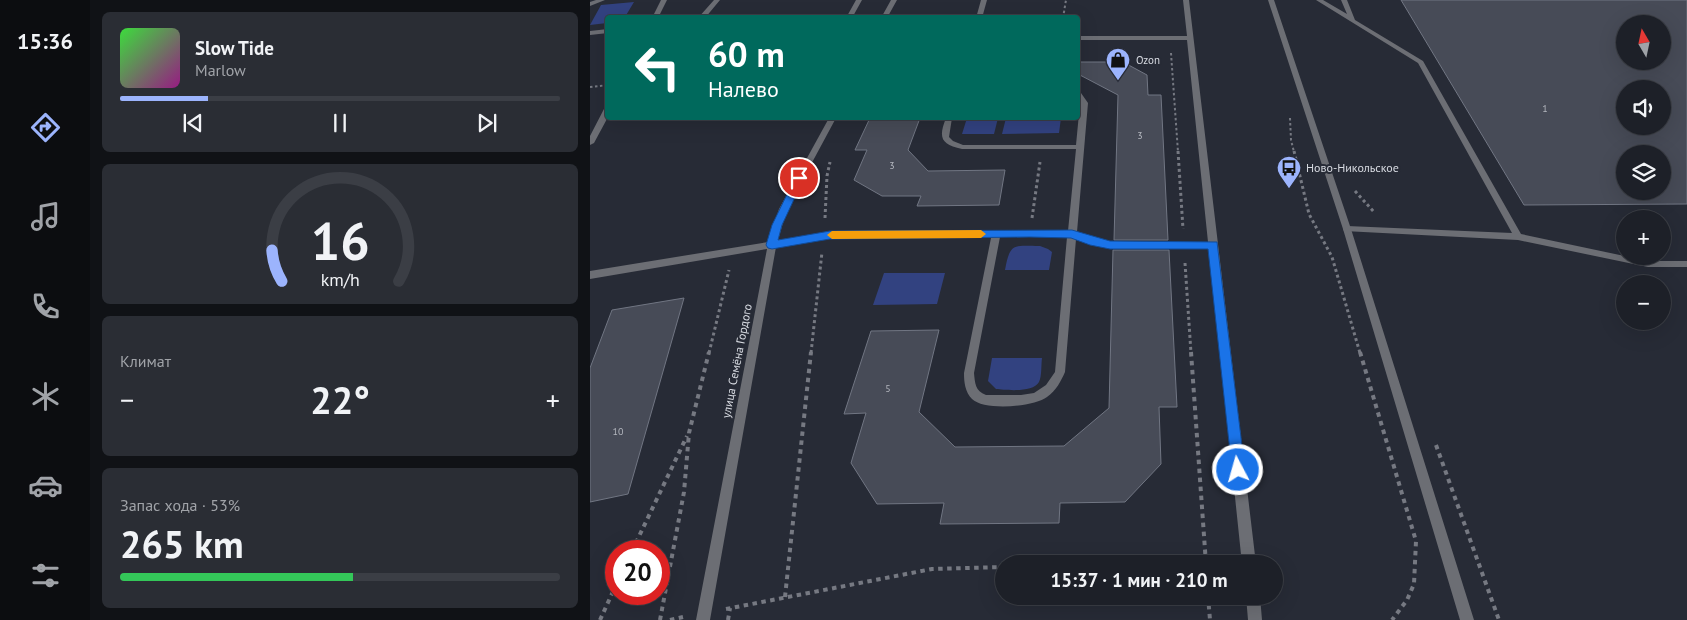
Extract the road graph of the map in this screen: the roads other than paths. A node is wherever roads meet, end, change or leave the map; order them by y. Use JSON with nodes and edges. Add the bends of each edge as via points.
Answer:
{"nodes":[{"id":1,"x":602,"y":0,"type":"edge"},
{"id":2,"x":664,"y":0,"type":"edge"},
{"id":3,"x":717,"y":0,"type":"edge"},
{"id":4,"x":859,"y":0,"type":"edge"},
{"id":5,"x":894,"y":0,"type":"edge"},
{"id":6,"x":984,"y":0,"type":"edge"},
{"id":7,"x":1186,"y":0,"type":"edge"},
{"id":8,"x":1271,"y":0,"type":"edge"},
{"id":9,"x":1319,"y":0,"type":"edge"},
{"id":10,"x":1344,"y":0,"type":"edge"},
{"id":11,"x":590,"y":4,"type":"edge"},
{"id":12,"x":656,"y":15,"type":"edge"},
{"id":13,"x":704,"y":15,"type":"edge"},
{"id":14,"x":851,"y":15,"type":"edge"},
{"id":15,"x":886,"y":15,"type":"edge"},
{"id":16,"x":980,"y":15,"type":"edge"},
{"id":17,"x":1353,"y":21,"type":"junction"},
{"id":18,"x":605,"y":31,"type":"edge"},
{"id":19,"x":590,"y":33,"type":"edge"},
{"id":20,"x":1080,"y":38,"type":"edge"},
{"id":21,"x":1190,"y":38,"type":"junction"},
{"id":22,"x":1080,"y":98,"type":"edge"},
{"id":23,"x":605,"y":114,"type":"edge"},
{"id":24,"x":831,"y":120,"type":"edge"},
{"id":25,"x":948,"y":120,"type":"edge"},
{"id":26,"x":591,"y":139,"type":"edge"},
{"id":27,"x":1080,"y":147,"type":"junction"},
{"id":28,"x":1347,"y":229,"type":"junction"},
{"id":29,"x":996,"y":234,"type":"junction"},
{"id":30,"x":1072,"y":234,"type":"junction"},
{"id":31,"x":1518,"y":237,"type":"junction"},
{"id":32,"x":772,"y":245,"type":"junction"},
{"id":33,"x":1213,"y":245,"type":"junction"},
{"id":34,"x":1687,"y":264,"type":"edge"},
{"id":35,"x":590,"y":275,"type":"edge"},
{"id":36,"x":1248,"y":555,"type":"edge"},
{"id":37,"x":1254,"y":605,"type":"edge"},
{"id":38,"x":703,"y":617,"type":"edge"},
{"id":39,"x":1255,"y":620,"type":"edge"},
{"id":40,"x":1467,"y":620,"type":"edge"}],
"edges":[{"from":1,"to":11,"type":"street"},
{"from":2,"to":12,"type":"street"},
{"from":3,"to":13,"type":"street"},
{"from":4,"to":14,"type":"street"},
{"from":5,"to":15,"type":"street"},
{"from":6,"to":16,"type":"street"},
{"from":7,"to":21,"type":"street"},
{"from":8,"to":28,"type":"street"},
{"from":9,"to":17,"type":"street"},
{"from":10,"to":17,"type":"street"},
{"from":17,"to":31,"type":"street","via":[[1420,62]]},
{"from":18,"to":19,"type":"street"},
{"from":20,"to":21,"type":"street"},
{"from":21,"to":33,"type":"street"},
{"from":22,"to":27,"type":"street","via":[[1084,103]]},
{"from":23,"to":26,"type":"street"},
{"from":24,"to":32,"type":"street","name":"улица Семёна Гордого","via":[[783,209]]},
{"from":25,"to":27,"type":"street","via":[[945,137],[962,147]]},
{"from":27,"to":30,"type":"street"},
{"from":28,"to":31,"type":"street"},
{"from":28,"to":40,"type":"street"},
{"from":29,"to":30,"type":"street"},
{"from":29,"to":30,"type":"street","via":[[968,373],[973,393],[983,401],[1030,400],[1052,386],[1060,372]]},
{"from":29,"to":32,"type":"street","via":[[824,236]]},
{"from":30,"to":33,"type":"street","via":[[1110,245]]},
{"from":31,"to":34,"type":"street","via":[[1648,264]]},
{"from":32,"to":35,"type":"street"},
{"from":32,"to":38,"type":"street","name":"улица Семёна Гордого"},
{"from":33,"to":36,"type":"street"},
{"from":37,"to":39,"type":"street"}]}
